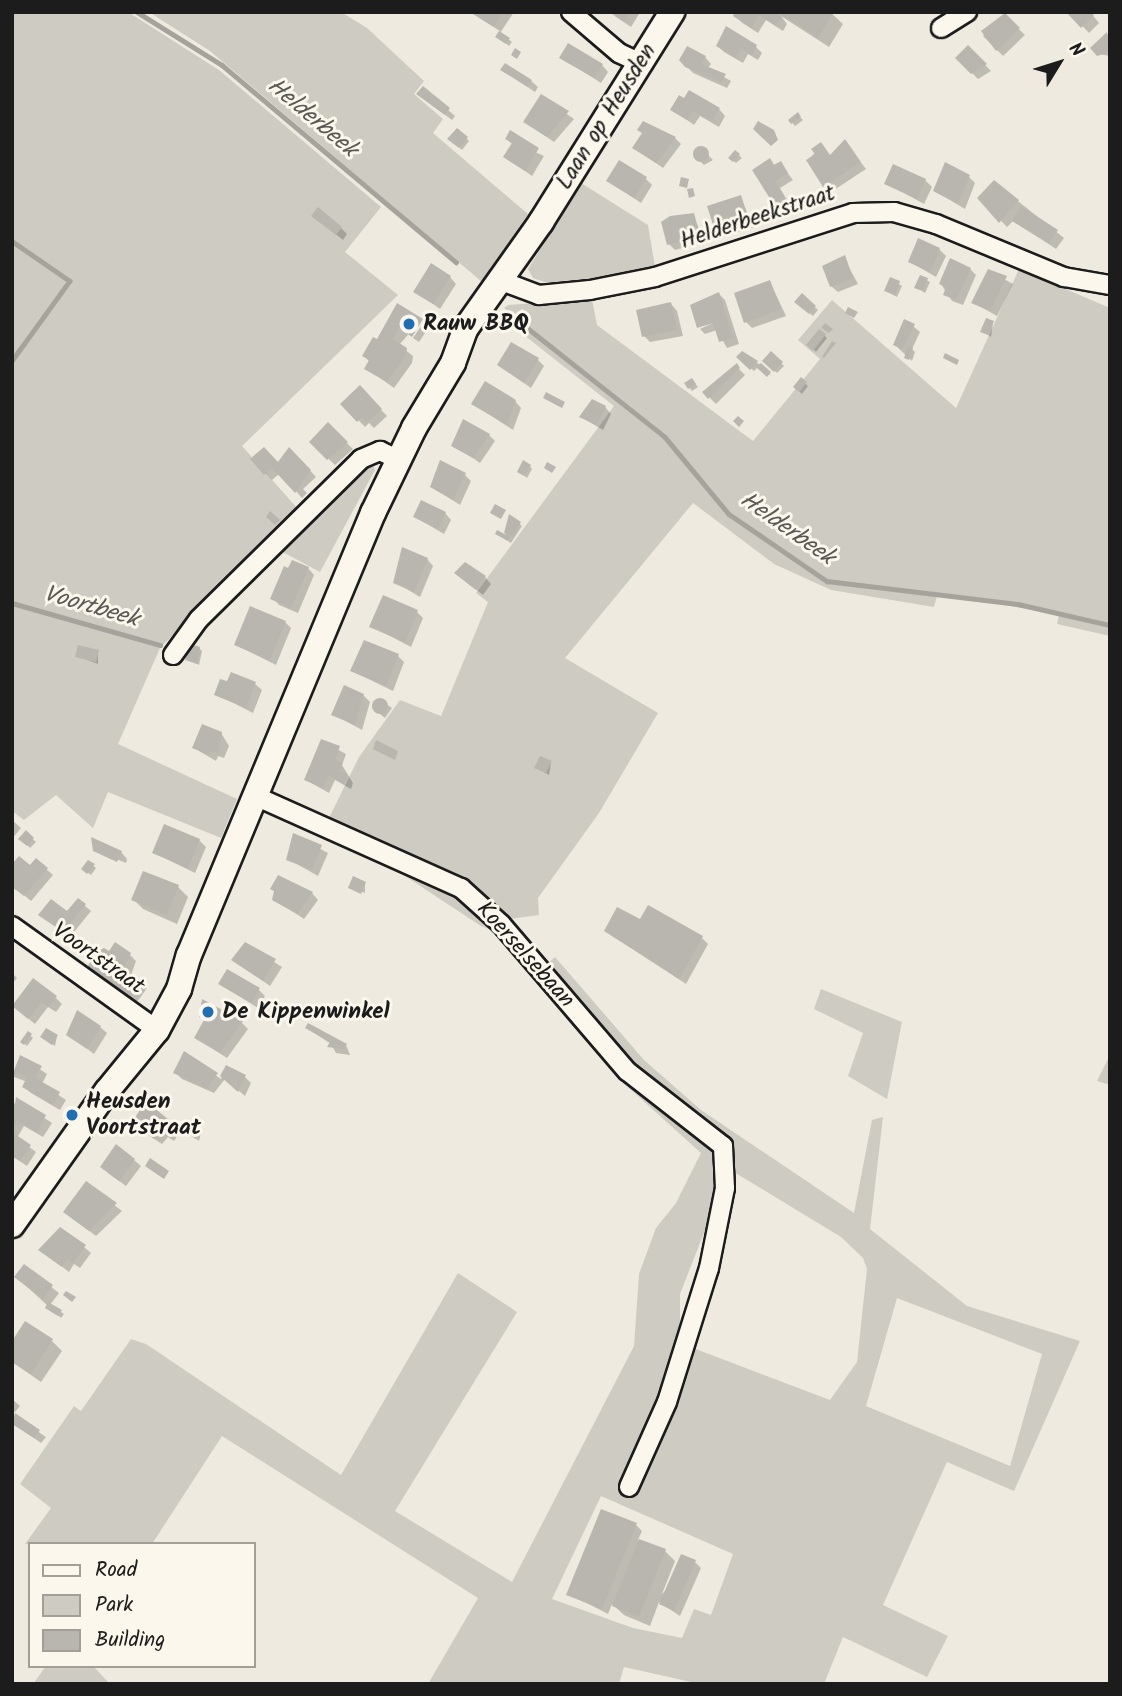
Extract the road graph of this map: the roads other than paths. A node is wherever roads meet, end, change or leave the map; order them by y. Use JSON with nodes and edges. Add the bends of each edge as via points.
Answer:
{"nodes":[{"id":1,"x":570,"y":12,"type":"edge"},
{"id":2,"x":672,"y":12,"type":"edge"},
{"id":3,"x":967,"y":12,"type":"edge"},
{"id":4,"x":941,"y":28,"type":"dead end"},
{"id":5,"x":640,"y":63,"type":"junction"},
{"id":6,"x":503,"y":283,"type":"junction"},
{"id":7,"x":1110,"y":285,"type":"edge"},
{"id":8,"x":399,"y":460,"type":"junction"},
{"id":9,"x":173,"y":655,"type":"dead end"},
{"id":10,"x":255,"y":796,"type":"junction"},
{"id":11,"x":12,"y":926,"type":"edge"},
{"id":12,"x":151,"y":1026,"type":"junction"},
{"id":13,"x":12,"y":1225,"type":"edge"},
{"id":14,"x":629,"y":1487,"type":"dead end"}],
"edges":[{"from":1,"to":5,"type":"street","via":[[619,53]]},
{"from":2,"to":5,"type":"street","name":"Laan op Heusden"},
{"from":3,"to":4,"type":"street"},
{"from":5,"to":6,"type":"street","name":"Laan op Heusden","via":[[541,222],[536,240]]},
{"from":6,"to":7,"type":"street","name":"Helderbeekstraat","via":[[539,295],[590,290],[655,277],[853,213],[894,212],[936,224],[1064,277]]},
{"from":6,"to":8,"type":"street","via":[[477,337],[453,363]]},
{"from":8,"to":9,"type":"street","via":[[380,451],[361,459],[199,619]]},
{"from":8,"to":10,"type":"street"},
{"from":10,"to":12,"type":"street","via":[[179,989]]},
{"from":10,"to":14,"type":"street","name":"Koerselsebaan","via":[[461,887],[501,924],[627,1071],[723,1146],[725,1188],[709,1268],[667,1402]]},
{"from":11,"to":12,"type":"street","name":"Voortstraat"},
{"from":12,"to":13,"type":"street"}]}
